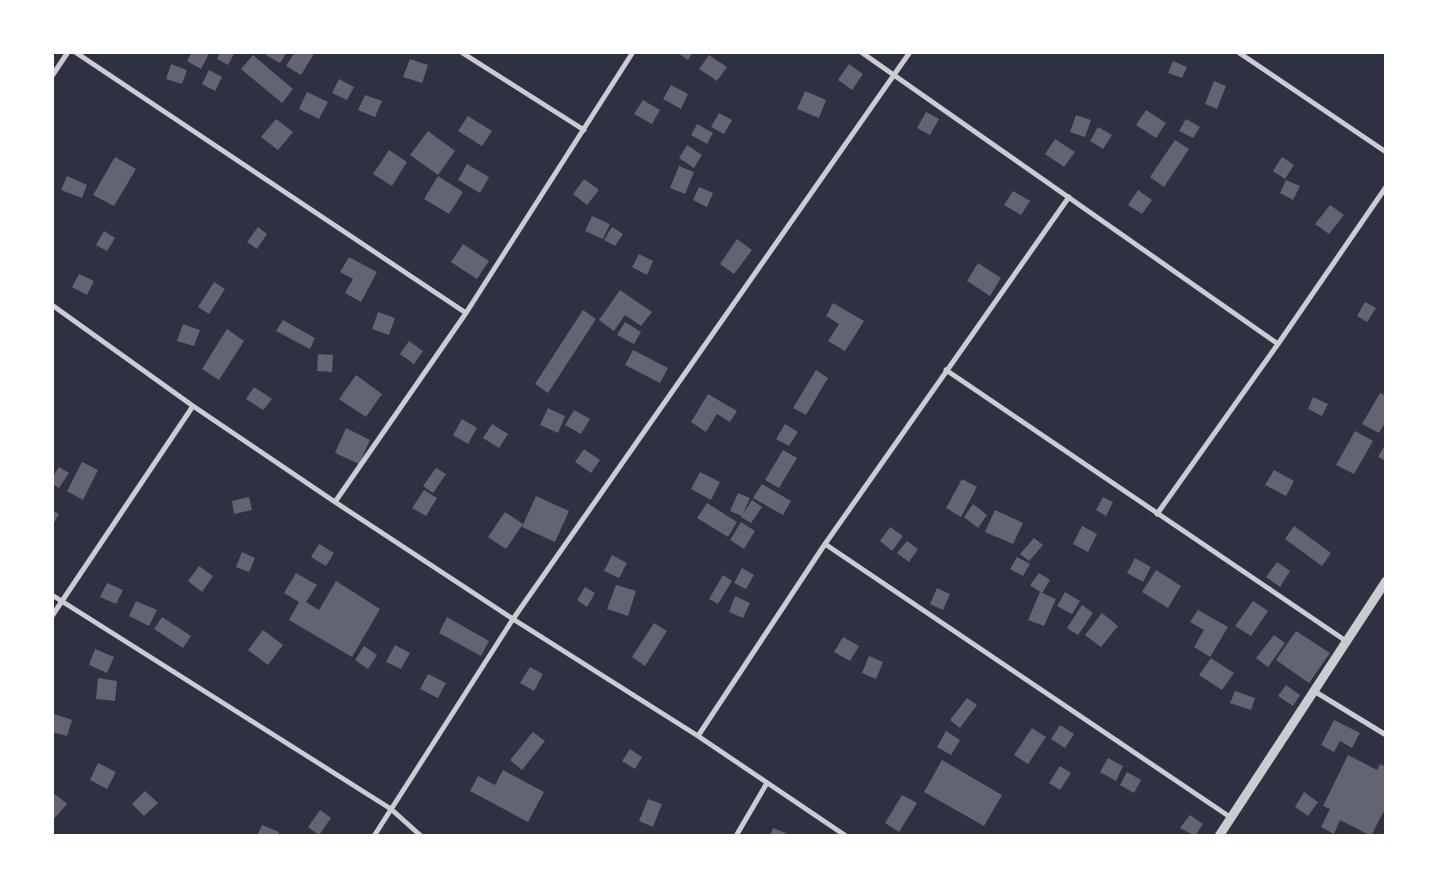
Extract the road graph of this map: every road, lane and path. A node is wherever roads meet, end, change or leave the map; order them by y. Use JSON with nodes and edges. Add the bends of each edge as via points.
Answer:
{"nodes":[{"id":1,"x":68,"y":52,"type":"edge"},
{"id":2,"x":75,"y":52,"type":"edge"},
{"id":3,"x":461,"y":52,"type":"edge"},
{"id":4,"x":633,"y":52,"type":"edge"},
{"id":5,"x":861,"y":52,"type":"edge"},
{"id":6,"x":910,"y":52,"type":"edge"},
{"id":7,"x":1238,"y":52,"type":"edge"},
{"id":8,"x":894,"y":75,"type":"junction"},
{"id":9,"x":52,"y":76,"type":"edge"},
{"id":10,"x":584,"y":130,"type":"junction"},
{"id":11,"x":1386,"y":152,"type":"edge"},
{"id":12,"x":1386,"y":187,"type":"edge"},
{"id":13,"x":1069,"y":197,"type":"junction"},
{"id":14,"x":52,"y":305,"type":"edge"},
{"id":15,"x":466,"y":313,"type":"junction"},
{"id":16,"x":1278,"y":344,"type":"junction"},
{"id":17,"x":946,"y":370,"type":"junction"},
{"id":18,"x":193,"y":406,"type":"junction"},
{"id":19,"x":335,"y":502,"type":"junction"},
{"id":20,"x":1157,"y":514,"type":"junction"},
{"id":21,"x":825,"y":544,"type":"junction"},
{"id":22,"x":1386,"y":581,"type":"edge"},
{"id":23,"x":52,"y":595,"type":"edge"},
{"id":24,"x":62,"y":601,"type":"junction"},
{"id":25,"x":52,"y":616,"type":"edge"},
{"id":26,"x":513,"y":619,"type":"junction"},
{"id":27,"x":1346,"y":641,"type":"junction"},
{"id":28,"x":1312,"y":690,"type":"junction"},
{"id":29,"x":1386,"y":735,"type":"edge"},
{"id":30,"x":698,"y":736,"type":"junction"},
{"id":31,"x":767,"y":783,"type":"junction"},
{"id":32,"x":391,"y":809,"type":"junction"},
{"id":33,"x":1230,"y":817,"type":"junction"},
{"id":34,"x":374,"y":836,"type":"edge"},
{"id":35,"x":420,"y":836,"type":"edge"},
{"id":36,"x":736,"y":836,"type":"edge"},
{"id":37,"x":846,"y":836,"type":"edge"},
{"id":38,"x":1219,"y":836,"type":"edge"}],
"edges":[{"from":1,"to":9,"type":"street"},
{"from":2,"to":15,"type":"street"},
{"from":3,"to":10,"type":"street"},
{"from":4,"to":10,"type":"street"},
{"from":5,"to":8,"type":"street"},
{"from":6,"to":8,"type":"street"},
{"from":7,"to":11,"type":"street"},
{"from":8,"to":13,"type":"street"},
{"from":8,"to":26,"type":"street"},
{"from":10,"to":15,"type":"street"},
{"from":12,"to":16,"type":"street"},
{"from":13,"to":16,"type":"street"},
{"from":13,"to":17,"type":"street"},
{"from":14,"to":18,"type":"street"},
{"from":15,"to":19,"type":"street"},
{"from":16,"to":20,"type":"street"},
{"from":17,"to":20,"type":"street"},
{"from":17,"to":21,"type":"street"},
{"from":18,"to":19,"type":"street"},
{"from":18,"to":24,"type":"street"},
{"from":19,"to":26,"type":"street"},
{"from":20,"to":27,"type":"street"},
{"from":21,"to":30,"type":"street"},
{"from":21,"to":33,"type":"street"},
{"from":22,"to":27,"type":"street"},
{"from":23,"to":24,"type":"street"},
{"from":24,"to":25,"type":"street"},
{"from":24,"to":32,"type":"street"},
{"from":26,"to":30,"type":"street"},
{"from":26,"to":32,"type":"street"},
{"from":27,"to":28,"type":"street"},
{"from":28,"to":29,"type":"street"},
{"from":28,"to":33,"type":"street"},
{"from":30,"to":31,"type":"street"},
{"from":31,"to":36,"type":"street"},
{"from":31,"to":37,"type":"street"},
{"from":32,"to":34,"type":"street"},
{"from":32,"to":35,"type":"street"},
{"from":33,"to":38,"type":"street"}]}
